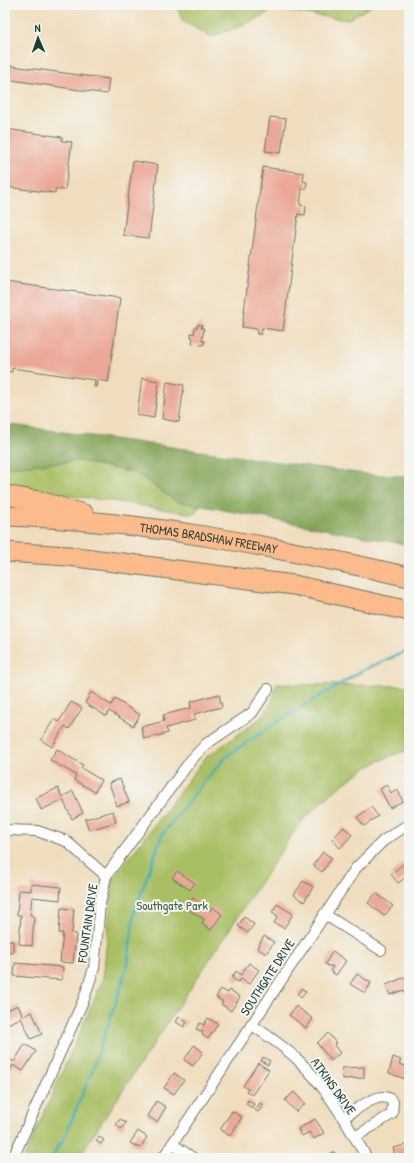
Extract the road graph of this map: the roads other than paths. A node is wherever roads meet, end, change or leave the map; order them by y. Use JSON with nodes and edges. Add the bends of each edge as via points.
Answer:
{"nodes":[{"id":1,"x":5,"y":495,"type":"edge"},
{"id":2,"x":5,"y":516,"type":"edge"},
{"id":3,"x":124,"y":525,"type":"junction"},
{"id":4,"x":5,"y":552,"type":"edge"},
{"id":5,"x":409,"y":578,"type":"edge"},
{"id":6,"x":409,"y":611,"type":"edge"},
{"id":7,"x":268,"y":689,"type":"dead end"},
{"id":8,"x":409,"y":824,"type":"edge"},
{"id":9,"x":5,"y":830,"type":"edge"},
{"id":10,"x":106,"y":876,"type":"junction"},
{"id":11,"x":324,"y":914,"type":"junction"},
{"id":12,"x":381,"y":950,"type":"dead end"},
{"id":13,"x":251,"y":1024,"type":"junction"},
{"id":14,"x":343,"y":1118,"type":"junction"},
{"id":15,"x":354,"y":1137,"type":"junction"},
{"id":16,"x":172,"y":1144,"type":"junction"},
{"id":17,"x":13,"y":1158,"type":"edge"},
{"id":18,"x":162,"y":1158,"type":"edge"},
{"id":19,"x":193,"y":1158,"type":"edge"},
{"id":20,"x":367,"y":1158,"type":"edge"}],
"edges":[{"from":1,"to":3,"type":"highway","via":[[39,501]]},
{"from":2,"to":3,"type":"highway","name":"THOMAS BRADSHAW FREEWAY"},
{"from":3,"to":5,"type":"highway","name":"THOMAS BRADSHAW FREEWAY","via":[[312,555]]},
{"from":4,"to":6,"type":"highway","via":[[68,556],[294,585]]},
{"from":7,"to":10,"type":"street","name":"FOUNTAIN DRIVE","via":[[252,713],[206,744],[191,760]]},
{"from":8,"to":11,"type":"street","name":"SOUTHGATE DRIVE","via":[[382,841],[356,868]]},
{"from":9,"to":10,"type":"street","via":[[37,832],[66,841]]},
{"from":10,"to":17,"type":"street","name":"FOUNTAIN DRIVE","via":[[100,904],[94,968],[86,993]]},
{"from":11,"to":12,"type":"street"},
{"from":11,"to":13,"type":"street","name":"SOUTHGATE DRIVE"},
{"from":13,"to":14,"type":"street","name":"ATKINS DRIVE","via":[[286,1049],[308,1070]]},
{"from":13,"to":16,"type":"street","name":"SOUTHGATE DRIVE"},
{"from":14,"to":15,"type":"street","name":"ATKINS DRIVE"},
{"from":14,"to":15,"type":"street","via":[[377,1097],[390,1097],[393,1102],[392,1114]]},
{"from":15,"to":20,"type":"street","name":"ATKINS DRIVE"},
{"from":16,"to":18,"type":"street","name":"SOUTHGATE DRIVE"},
{"from":16,"to":19,"type":"street"}]}
